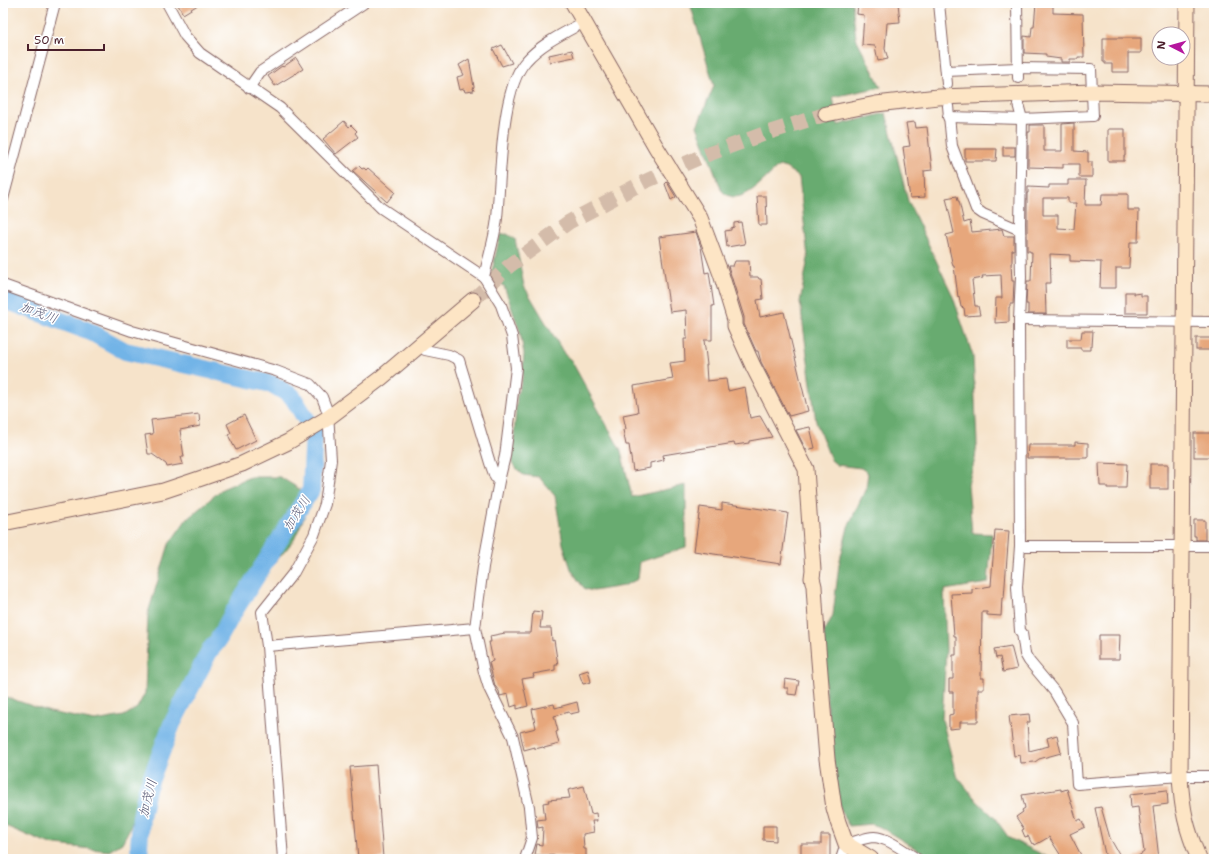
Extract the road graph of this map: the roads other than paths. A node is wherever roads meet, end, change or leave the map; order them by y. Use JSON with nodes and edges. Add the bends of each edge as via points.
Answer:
{"nodes":[{"id":1,"x":55,"y":3,"type":"edge"},
{"id":2,"x":167,"y":3,"type":"edge"},
{"id":3,"x":364,"y":3,"type":"edge"},
{"id":4,"x":573,"y":3,"type":"edge"},
{"id":5,"x":939,"y":3,"type":"edge"},
{"id":6,"x":1017,"y":3,"type":"edge"},
{"id":7,"x":1186,"y":3,"type":"edge"},
{"id":8,"x":584,"y":22,"type":"junction"},
{"id":9,"x":1018,"y":68,"type":"junction"},
{"id":10,"x":946,"y":71,"type":"junction"},
{"id":11,"x":1018,"y":78,"type":"dead end"},
{"id":12,"x":947,"y":84,"type":"dead end"},
{"id":13,"x":249,"y":88,"type":"junction"},
{"id":14,"x":1093,"y":92,"type":"junction"},
{"id":15,"x":1186,"y":94,"type":"junction"},
{"id":16,"x":1214,"y":94,"type":"edge"},
{"id":17,"x":1018,"y":104,"type":"dead end"},
{"id":18,"x":948,"y":106,"type":"dead end"},
{"id":19,"x":826,"y":114,"type":"tunnel mouth"},
{"id":20,"x":948,"y":117,"type":"junction"},
{"id":21,"x":1022,"y":119,"type":"junction"},
{"id":22,"x":3,"y":200,"type":"edge"},
{"id":23,"x":1020,"y":230,"type":"junction"},
{"id":24,"x":484,"y":278,"type":"junction"},
{"id":25,"x":3,"y":285,"type":"edge"},
{"id":26,"x":473,"y":300,"type":"tunnel mouth"},
{"id":27,"x":1019,"y":320,"type":"junction"},
{"id":28,"x":1183,"y":321,"type":"junction"},
{"id":29,"x":1214,"y":322,"type":"edge"},
{"id":30,"x":421,"y":344,"type":"junction"},
{"id":31,"x":328,"y":419,"type":"junction"},
{"id":32,"x":499,"y":479,"type":"junction"},
{"id":33,"x":3,"y":523,"type":"edge"},
{"id":34,"x":1182,"y":545,"type":"junction"},
{"id":35,"x":1020,"y":546,"type":"junction"},
{"id":36,"x":1214,"y":546,"type":"edge"},
{"id":37,"x":475,"y":628,"type":"junction"},
{"id":38,"x":267,"y":646,"type":"junction"},
{"id":39,"x":1180,"y":776,"type":"junction"},
{"id":40,"x":1214,"y":776,"type":"edge"},
{"id":41,"x":846,"y":844,"type":"junction"},
{"id":42,"x":1195,"y":858,"type":"edge"},
{"id":43,"x":283,"y":859,"type":"edge"},
{"id":44,"x":525,"y":859,"type":"edge"},
{"id":45,"x":841,"y":859,"type":"edge"},
{"id":46,"x":870,"y":859,"type":"edge"},
{"id":47,"x":917,"y":859,"type":"edge"}],
"edges":[{"from":1,"to":22,"type":"street"},
{"from":2,"to":13,"type":"street","via":[[185,36],[200,53]]},
{"from":3,"to":13,"type":"street","via":[[260,72]]},
{"from":4,"to":8,"type":"street"},
{"from":5,"to":10,"type":"street"},
{"from":6,"to":9,"type":"street"},
{"from":7,"to":15,"type":"street"},
{"from":8,"to":24,"type":"street","via":[[542,47],[525,61],[511,89],[504,132],[497,219]]},
{"from":8,"to":41,"type":"street","via":[[700,218],[721,274],[735,326],[756,373],[806,469],[827,759],[834,808]]},
{"from":9,"to":10,"type":"street"},
{"from":9,"to":11,"type":"street"},
{"from":9,"to":14,"type":"street","via":[[1091,69]]},
{"from":10,"to":12,"type":"street"},
{"from":13,"to":24,"type":"street","via":[[280,108],[381,208]]},
{"from":14,"to":15,"type":"street"},
{"from":14,"to":19,"type":"street","via":[[938,97],[876,104]]},
{"from":14,"to":21,"type":"street","via":[[1093,116]]},
{"from":15,"to":16,"type":"street"},
{"from":15,"to":28,"type":"street"},
{"from":17,"to":21,"type":"street"},
{"from":18,"to":20,"type":"street"},
{"from":20,"to":21,"type":"street"},
{"from":20,"to":23,"type":"street","via":[[952,146],[976,209]]},
{"from":21,"to":23,"type":"street"},
{"from":23,"to":27,"type":"street"},
{"from":24,"to":32,"type":"street","via":[[502,305],[512,336],[516,368],[505,456]]},
{"from":25,"to":31,"type":"street","via":[[132,331],[276,371],[310,384],[322,396]]},
{"from":26,"to":30,"type":"street"},
{"from":27,"to":28,"type":"street"},
{"from":27,"to":35,"type":"street"},
{"from":28,"to":29,"type":"street"},
{"from":28,"to":34,"type":"street"},
{"from":30,"to":31,"type":"street"},
{"from":30,"to":32,"type":"street","via":[[425,350],[459,360],[490,463],[495,477]]},
{"from":31,"to":33,"type":"street","via":[[242,464],[196,480],[163,490]]},
{"from":31,"to":38,"type":"street","via":[[330,460],[325,504],[314,535],[294,572],[262,612]]},
{"from":32,"to":37,"type":"street"},
{"from":34,"to":35,"type":"street"},
{"from":34,"to":36,"type":"street"},
{"from":34,"to":39,"type":"street"},
{"from":35,"to":39,"type":"street","via":[[1017,587],[1020,631],[1030,661],[1054,691],[1073,723],[1077,784]]},
{"from":37,"to":38,"type":"street"},
{"from":37,"to":44,"type":"street","via":[[489,688],[513,737],[529,807],[532,838]]},
{"from":38,"to":43,"type":"street"},
{"from":39,"to":40,"type":"street"},
{"from":39,"to":42,"type":"street","via":[[1184,816]]},
{"from":41,"to":45,"type":"street"},
{"from":41,"to":46,"type":"street"},
{"from":41,"to":47,"type":"street","via":[[873,837],[881,838]]}]}
